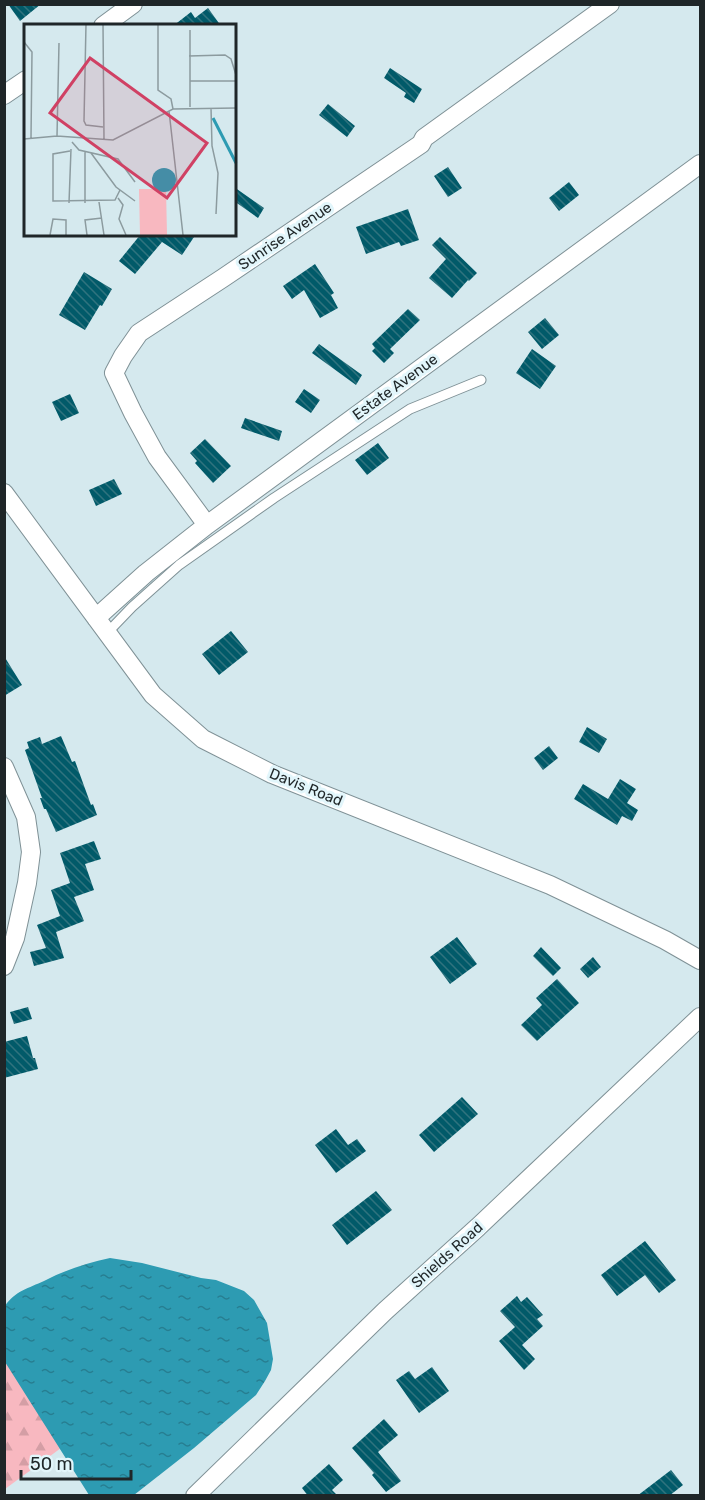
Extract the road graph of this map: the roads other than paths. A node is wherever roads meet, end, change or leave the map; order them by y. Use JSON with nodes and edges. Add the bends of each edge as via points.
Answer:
{"nodes":[{"id":1,"x":133,"y":4,"type":"edge"},
{"id":2,"x":610,"y":4,"type":"edge"},
{"id":3,"x":106,"y":24,"type":"edge"},
{"id":4,"x":24,"y":81,"type":"edge"},
{"id":5,"x":4,"y":94,"type":"edge"},
{"id":6,"x":700,"y":164,"type":"edge"},
{"id":7,"x":481,"y":380,"type":"dead end"},
{"id":8,"x":4,"y":493,"type":"edge"},
{"id":9,"x":207,"y":525,"type":"junction"},
{"id":10,"x":96,"y":618,"type":"junction"},
{"id":11,"x":107,"y":633,"type":"junction"},
{"id":12,"x":4,"y":767,"type":"edge"},
{"id":13,"x":700,"y":960,"type":"edge"},
{"id":14,"x":4,"y":966,"type":"edge"},
{"id":15,"x":700,"y":1017,"type":"edge"},
{"id":16,"x":195,"y":1496,"type":"edge"}],
"edges":[{"from":1,"to":3,"type":"street"},
{"from":2,"to":9,"type":"street","name":"Sunrise Avenue","via":[[424,138],[421,144],[139,333],[114,373],[158,457]]},
{"from":4,"to":5,"type":"street"},
{"from":6,"to":9,"type":"street","name":"Estate Avenue"},
{"from":7,"to":11,"type":"lane","via":[[410,409],[274,498],[179,565]]},
{"from":8,"to":10,"type":"street","name":"Davis Road"},
{"from":9,"to":10,"type":"street","name":"Estate Avenue"},
{"from":10,"to":11,"type":"street","name":"Davis Road"},
{"from":11,"to":13,"type":"street","name":"Davis Road","via":[[153,695],[203,739],[272,774],[550,885]]},
{"from":12,"to":14,"type":"street","via":[[26,817],[31,852],[15,938]]},
{"from":15,"to":16,"type":"street","name":"Shields Road","via":[[385,1311]]}]}
